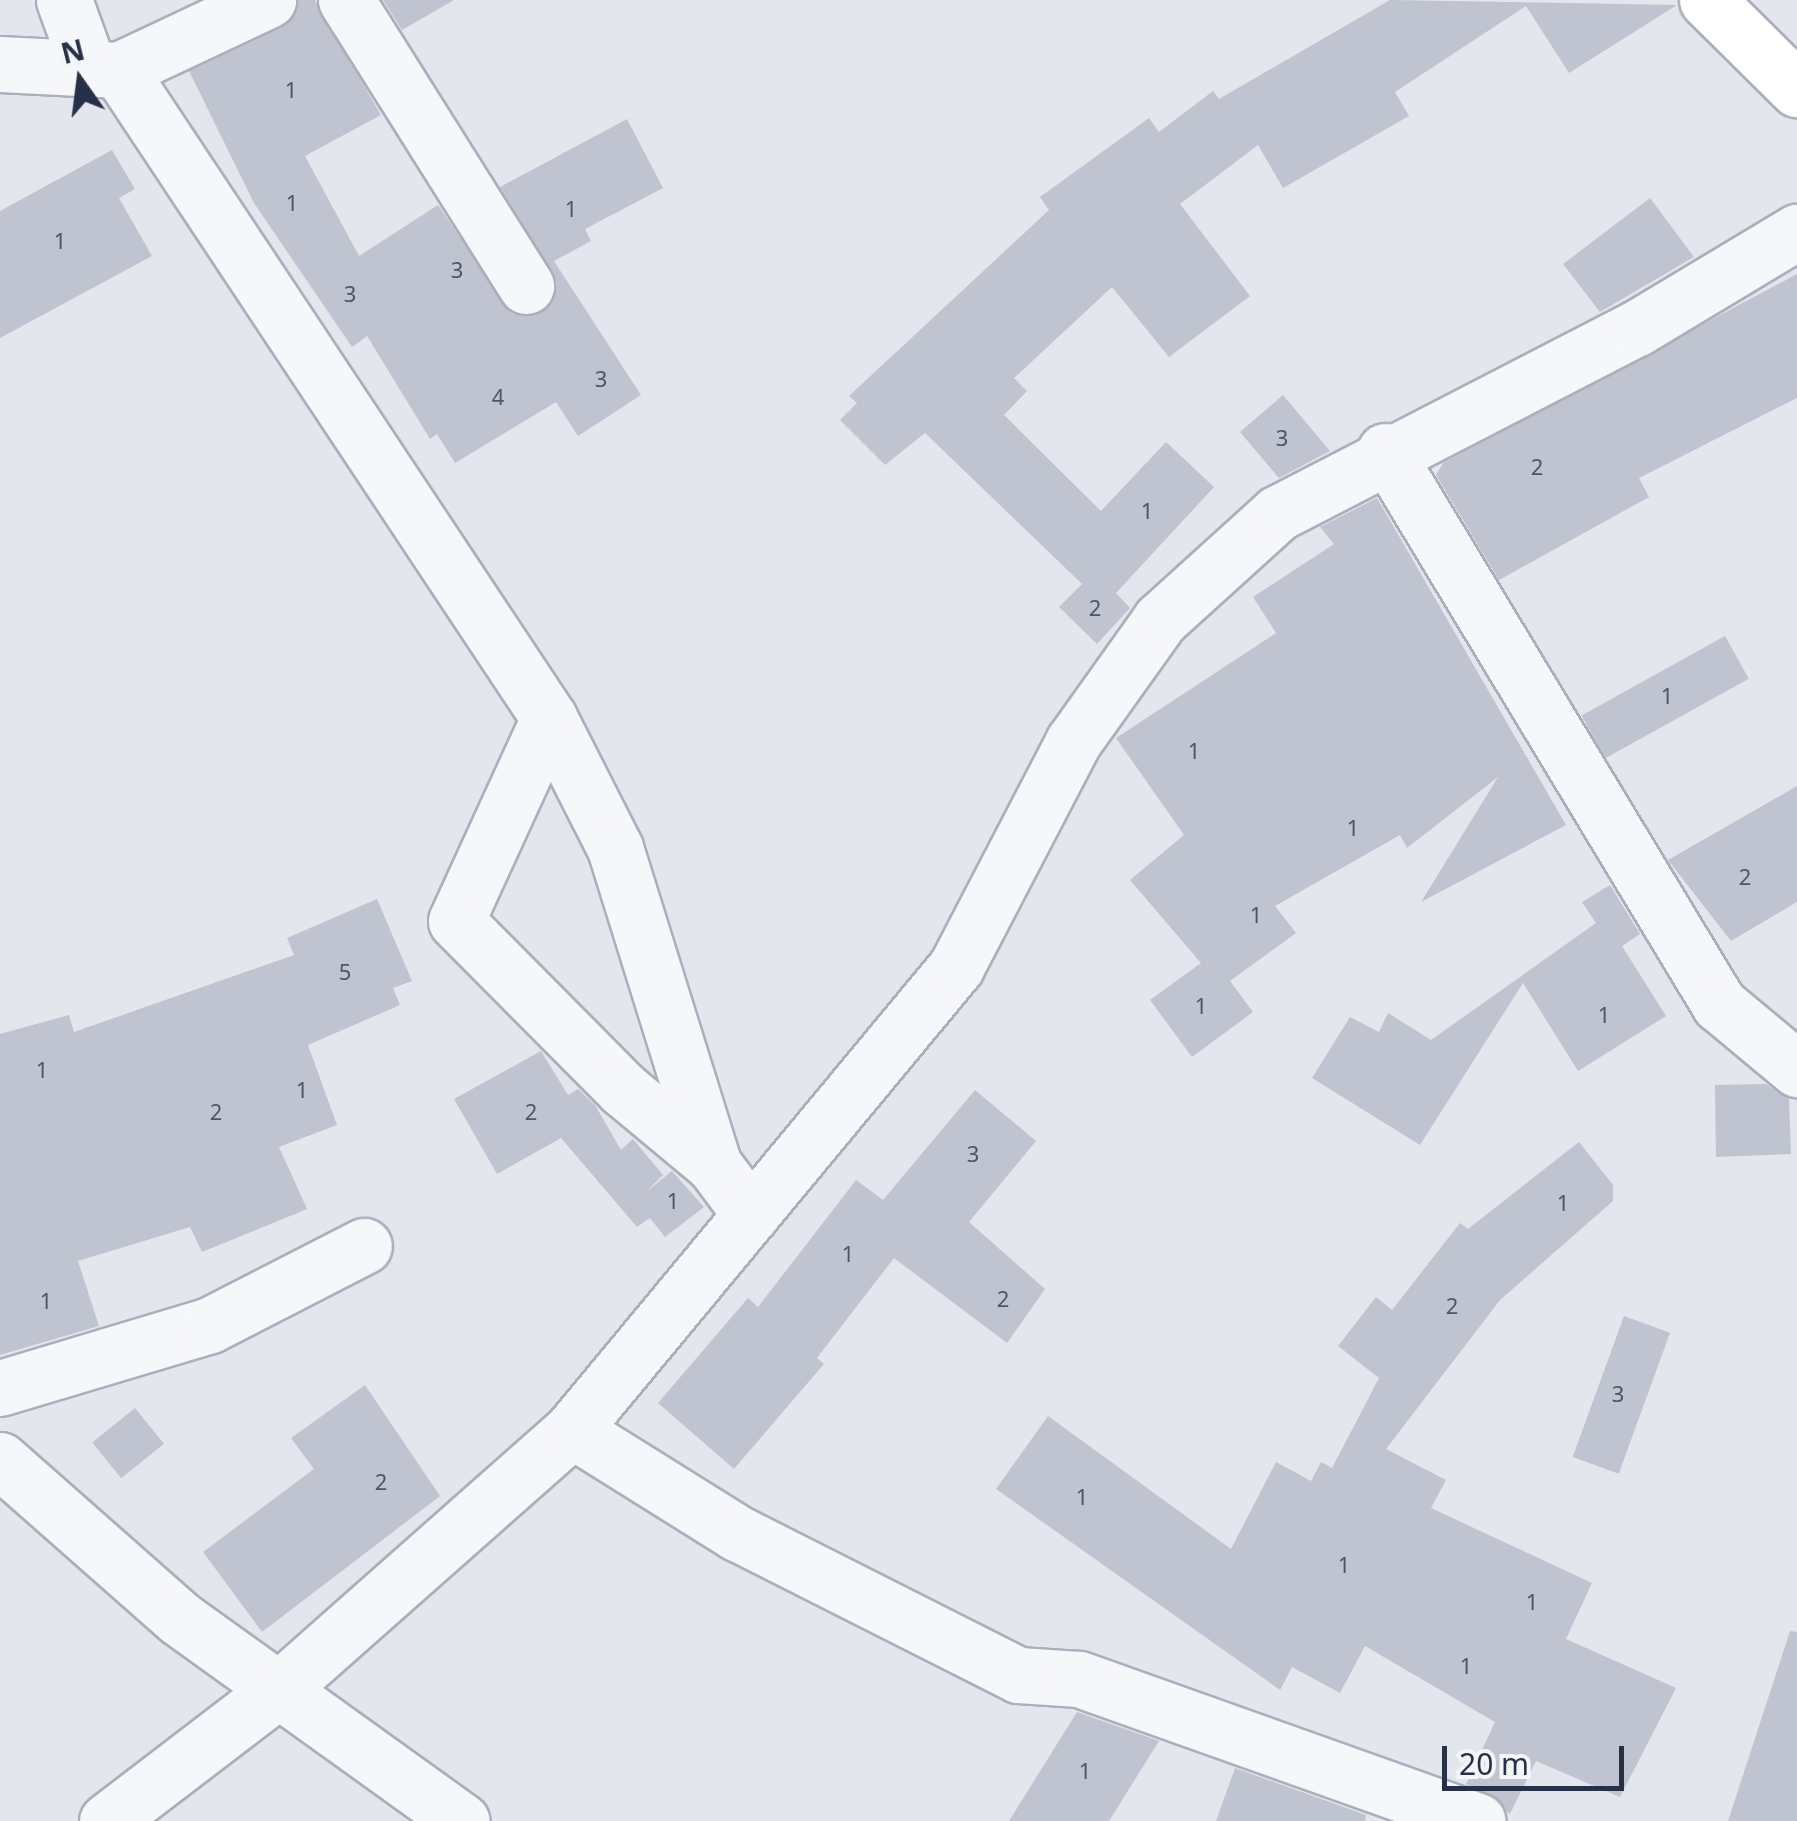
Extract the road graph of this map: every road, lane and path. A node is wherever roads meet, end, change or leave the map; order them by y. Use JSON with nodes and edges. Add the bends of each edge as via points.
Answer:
{"nodes":[{"id":1,"x":64,"y":0,"type":"edge"},
{"id":2,"x":268,"y":0,"type":"edge"},
{"id":3,"x":346,"y":0,"type":"edge"},
{"id":4,"x":1708,"y":0,"type":"edge"},
{"id":5,"x":0,"y":64,"type":"edge"},
{"id":6,"x":103,"y":67,"type":"junction"},
{"id":7,"x":1797,"y":89,"type":"edge"},
{"id":8,"x":1797,"y":232,"type":"edge"},
{"id":9,"x":526,"y":286,"type":"dead end"},
{"id":10,"x":1385,"y":451,"type":"junction"},
{"id":11,"x":549,"y":718,"type":"junction"},
{"id":12,"x":1797,"y":1069,"type":"edge"},
{"id":13,"x":714,"y":1165,"type":"junction"},
{"id":14,"x":750,"y":1215,"type":"junction"},
{"id":15,"x":364,"y":1246,"type":"dead end"},
{"id":16,"x":0,"y":1388,"type":"edge"},
{"id":17,"x":572,"y":1430,"type":"junction"},
{"id":18,"x":0,"y":1460,"type":"edge"},
{"id":19,"x":276,"y":1692,"type":"junction"},
{"id":20,"x":106,"y":1821,"type":"edge"},
{"id":21,"x":462,"y":1821,"type":"edge"},
{"id":22,"x":1477,"y":1821,"type":"edge"}],
"edges":[{"from":1,"to":6,"type":"street"},
{"from":2,"to":6,"type":"street"},
{"from":3,"to":9,"type":"street"},
{"from":4,"to":7,"type":"main road"},
{"from":5,"to":6,"type":"street"},
{"from":6,"to":11,"type":"street"},
{"from":8,"to":10,"type":"street","via":[[1637,328]]},
{"from":10,"to":12,"type":"street","via":[[1719,1004]]},
{"from":10,"to":14,"type":"street","via":[[1278,513],[1160,620],[1073,742],[956,968]]},
{"from":11,"to":13,"type":"street","via":[[615,848]]},
{"from":11,"to":13,"type":"street","via":[[456,922],[624,1090]]},
{"from":13,"to":14,"type":"street"},
{"from":14,"to":17,"type":"street"},
{"from":15,"to":16,"type":"street","via":[[210,1326]]},
{"from":17,"to":19,"type":"street"},
{"from":17,"to":22,"type":"street","via":[[736,1532],[1018,1675],[1079,1678]]},
{"from":18,"to":19,"type":"street"},
{"from":19,"to":20,"type":"street"},
{"from":19,"to":21,"type":"street"}]}
